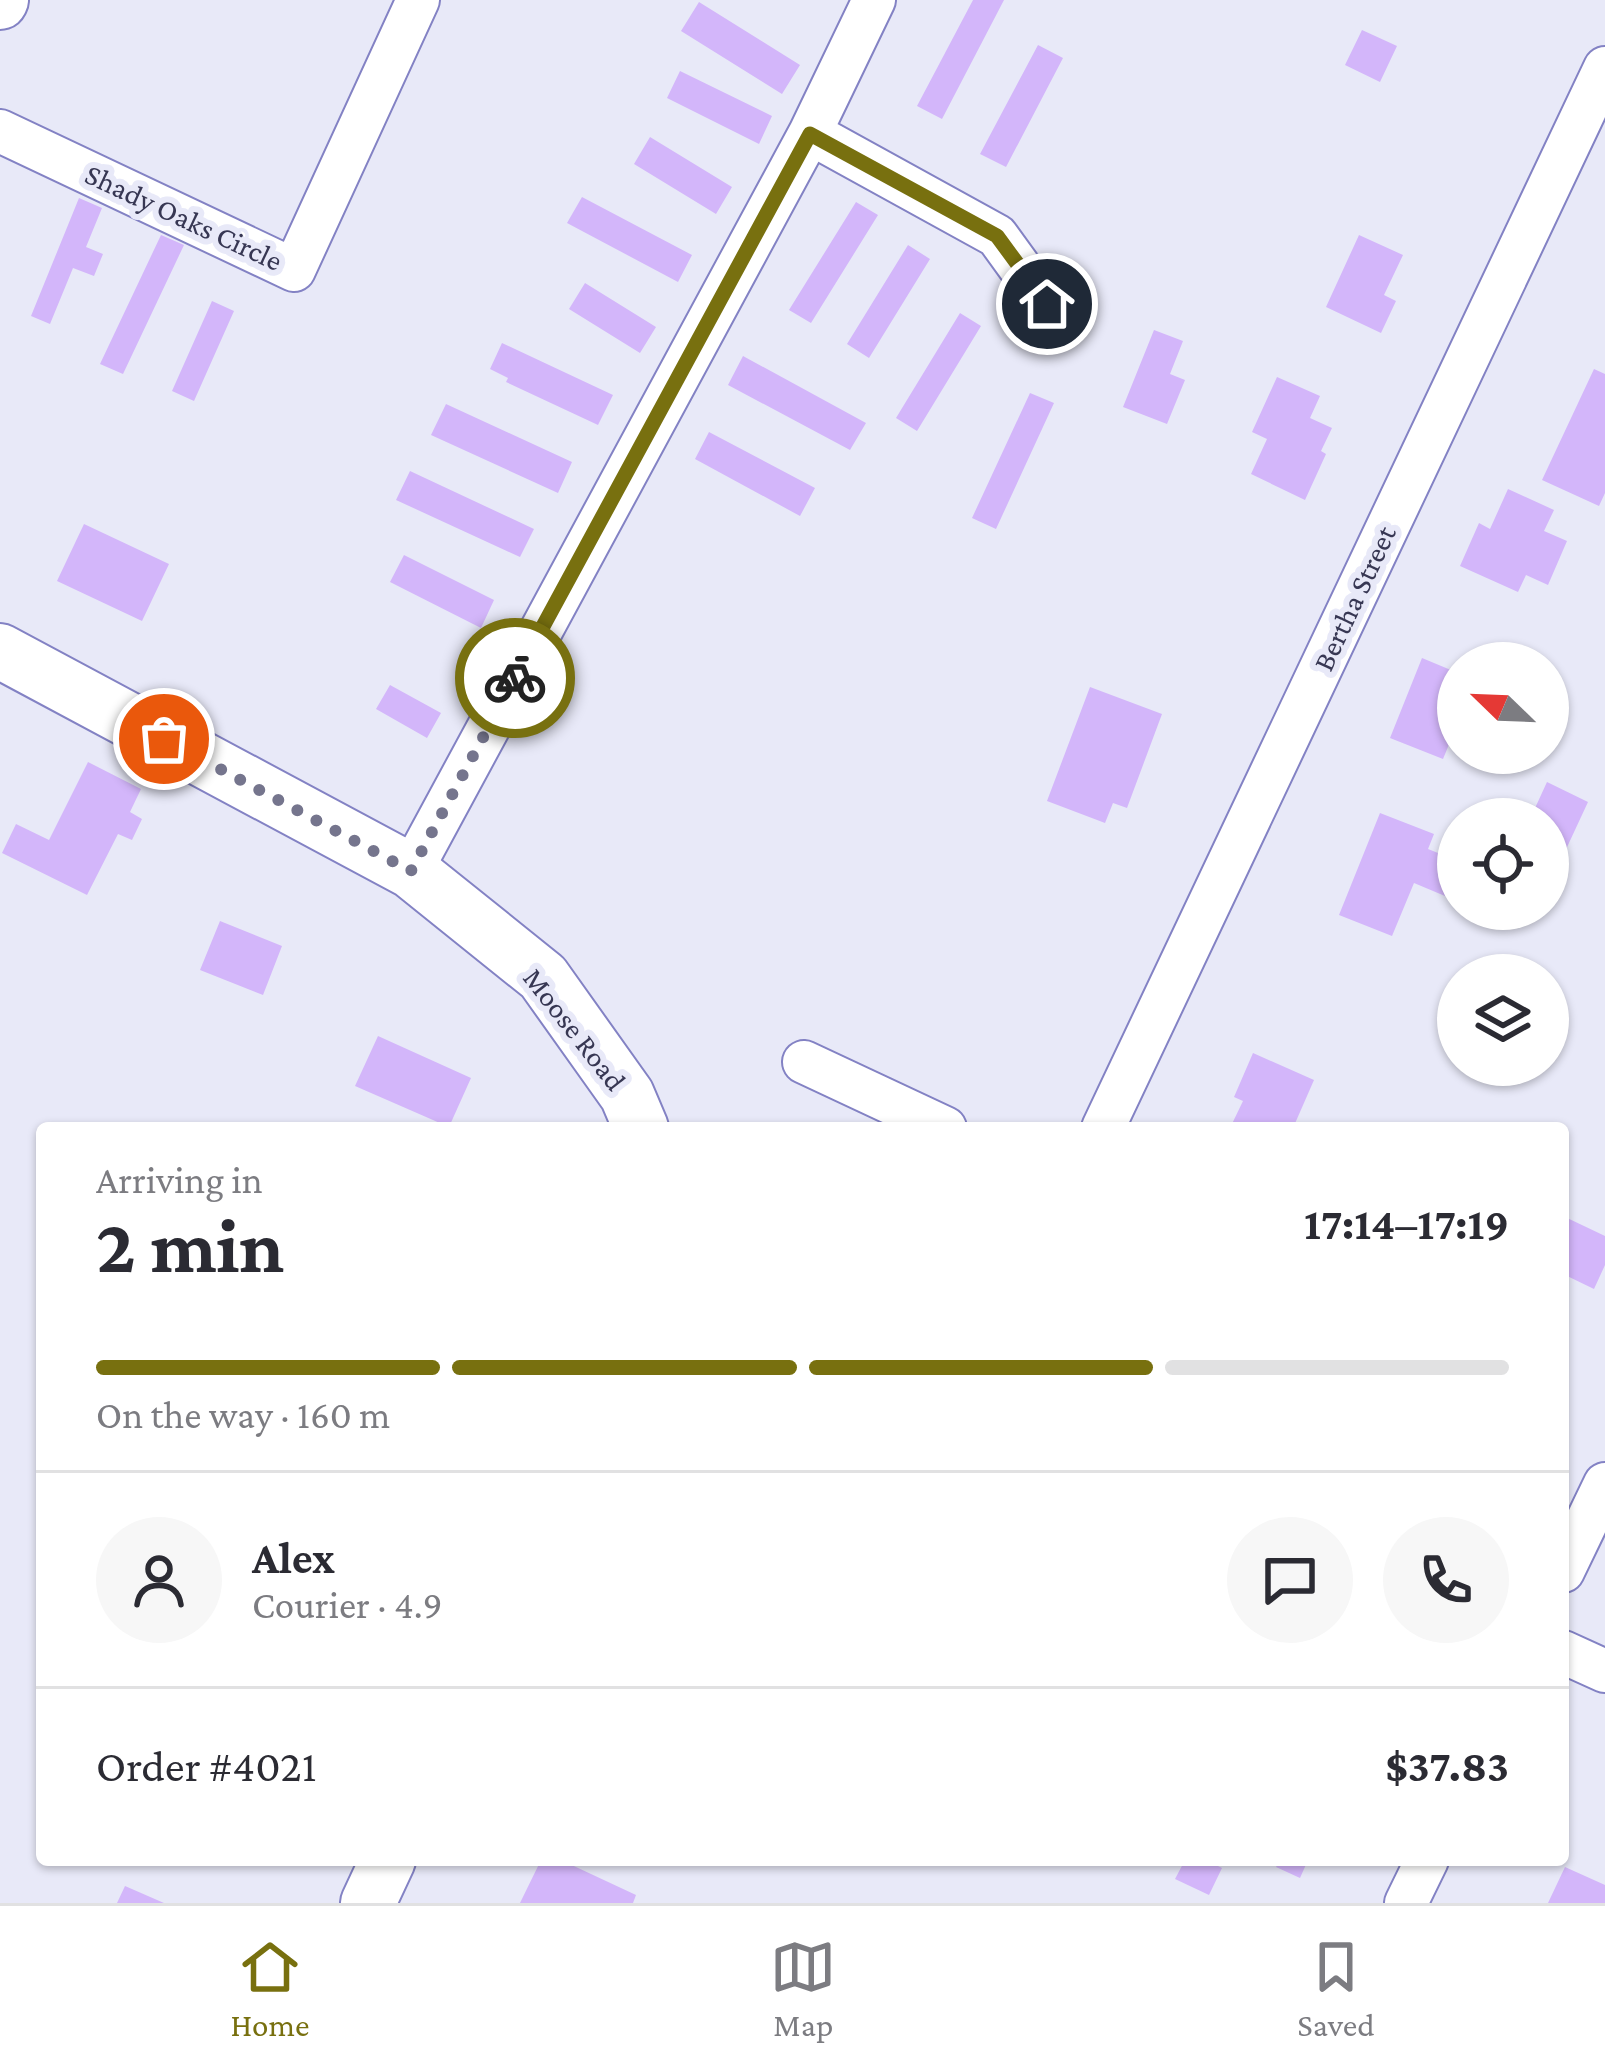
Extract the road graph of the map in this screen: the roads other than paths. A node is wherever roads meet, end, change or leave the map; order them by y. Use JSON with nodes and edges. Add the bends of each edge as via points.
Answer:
{"nodes":[{"id":1,"x":418,"y":0,"type":"edge"},
{"id":2,"x":874,"y":0,"type":"edge"},
{"id":3,"x":1605,"y":68,"type":"edge"},
{"id":4,"x":0,"y":130,"type":"edge"},
{"id":5,"x":810,"y":134,"type":"junction"},
{"id":6,"x":1047,"y":304,"type":"dead end"},
{"id":7,"x":0,"y":651,"type":"edge"},
{"id":8,"x":411,"y":871,"type":"junction"},
{"id":9,"x":804,"y":1062,"type":"dead end"},
{"id":10,"x":638,"y":1122,"type":"edge"},
{"id":11,"x":932,"y":1122,"type":"edge"},
{"id":12,"x":1106,"y":1122,"type":"edge"},
{"id":13,"x":1605,"y":1484,"type":"edge"},
{"id":14,"x":1569,"y":1559,"type":"edge"},
{"id":15,"x":1569,"y":1655,"type":"edge"},
{"id":16,"x":1605,"y":1671,"type":"edge"},
{"id":17,"x":385,"y":1866,"type":"edge"},
{"id":18,"x":1424,"y":1866,"type":"edge"},
{"id":19,"x":368,"y":1903,"type":"edge"},
{"id":20,"x":1406,"y":1903,"type":"edge"}],
"edges":[{"from":1,"to":4,"type":"street","name":"Shady Oaks Circle","via":[[294,270]]},
{"from":2,"to":5,"type":"street"},
{"from":3,"to":12,"type":"street","name":"Bertha Street"},
{"from":5,"to":6,"type":"street","via":[[997,236]]},
{"from":5,"to":8,"type":"street"},
{"from":7,"to":8,"type":"street","name":"Moose Road"},
{"from":8,"to":10,"type":"street","name":"Moose Road","via":[[543,977]]},
{"from":9,"to":11,"type":"street"},
{"from":13,"to":14,"type":"street"},
{"from":15,"to":16,"type":"street"},
{"from":17,"to":19,"type":"street"},
{"from":18,"to":20,"type":"street"}]}
